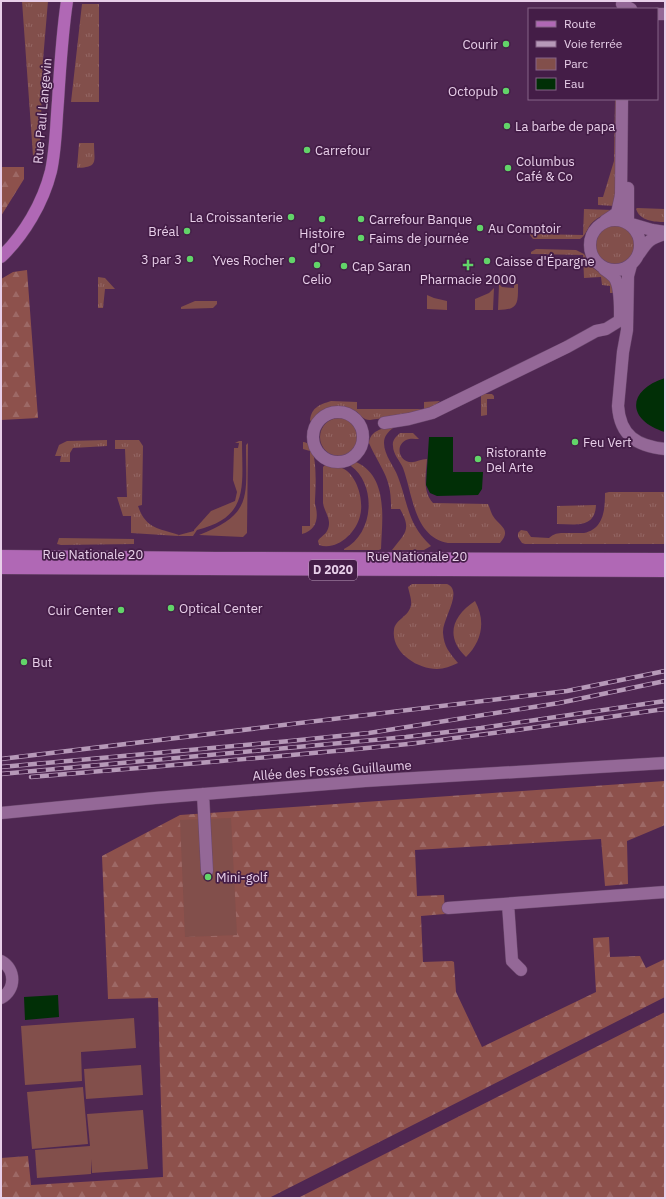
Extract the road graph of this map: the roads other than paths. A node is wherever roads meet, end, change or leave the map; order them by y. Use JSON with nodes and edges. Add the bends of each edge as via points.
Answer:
{"nodes":[{"id":1,"x":67,"y":1,"type":"edge"},
{"id":2,"x":622,"y":100,"type":"edge"},
{"id":3,"x":629,"y":100,"type":"edge"},
{"id":4,"x":605,"y":221,"type":"junction"},
{"id":5,"x":628,"y":223,"type":"junction"},
{"id":6,"x":665,"y":233,"type":"edge"},
{"id":7,"x":1,"y":257,"type":"edge"},
{"id":8,"x":633,"y":262,"type":"junction"},
{"id":9,"x":600,"y":266,"type":"junction"},
{"id":10,"x":618,"y":290,"type":"junction"},
{"id":11,"x":624,"y":319,"type":"junction"},
{"id":12,"x":596,"y":331,"type":"junction"},
{"id":13,"x":384,"y":423,"type":"dead end"},
{"id":14,"x":361,"y":448,"type":"joint"},
{"id":15,"x":665,"y":449,"type":"edge"},
{"id":16,"x":1,"y":556,"type":"edge"},
{"id":17,"x":665,"y":559,"type":"edge"},
{"id":18,"x":1,"y":568,"type":"edge"},
{"id":19,"x":665,"y":571,"type":"edge"},
{"id":20,"x":665,"y":764,"type":"edge"},
{"id":21,"x":203,"y":794,"type":"junction"},
{"id":22,"x":1,"y":813,"type":"edge"},
{"id":23,"x":207,"y":871,"type":"dead end"},
{"id":24,"x":665,"y":892,"type":"edge"},
{"id":25,"x":508,"y":904,"type":"junction"},
{"id":26,"x":448,"y":908,"type":"dead end"},
{"id":27,"x":1,"y":961,"type":"edge"},
{"id":28,"x":521,"y":970,"type":"dead end"},
{"id":29,"x":1,"y":998,"type":"edge"}],
"edges":[{"from":1,"to":7,"type":"main road","name":"Rue Paul Langevin","via":[[50,172],[40,200],[24,231]]},
{"from":2,"to":4,"type":"street","via":[[621,195],[617,213]]},
{"from":3,"to":5,"type":"street"},
{"from":4,"to":5,"type":"street","via":[[617,220]]},
{"from":4,"to":9,"type":"street","via":[[594,230],[589,244],[592,256]]},
{"from":5,"to":6,"type":"street"},
{"from":5,"to":8,"type":"street","via":[[636,232],[640,243]]},
{"from":6,"to":8,"type":"street","via":[[647,242]]},
{"from":8,"to":9,"type":"street","via":[[615,270]]},
{"from":8,"to":11,"type":"street","via":[[628,276]]},
{"from":9,"to":10,"type":"street","via":[[615,278]]},
{"from":10,"to":11,"type":"street"},
{"from":10,"to":12,"type":"street","via":[[614,314]]},
{"from":11,"to":12,"type":"street","via":[[606,329]]},
{"from":11,"to":15,"type":"street","via":[[627,330],[618,406],[621,423],[632,439],[640,444]]},
{"from":12,"to":13,"type":"street","via":[[432,413]]},
{"from":14,"to":14,"type":"street","via":[[363,437],[360,426],[345,413],[337,412],[324,417],[315,429],[314,444],[323,457],[330,461],[345,461],[357,454]]},
{"from":16,"to":17,"type":"main road","name":"Rue Nationale 20","number":"D 2020"},
{"from":18,"to":19,"type":"main road","name":"Rue Nationale 20","number":"D 2020"},
{"from":20,"to":21,"type":"street","name":"Allée des Fossés Guillaume","via":[[365,781]]},
{"from":21,"to":22,"type":"street","name":"Allée des Fossés Guillaume"},
{"from":21,"to":23,"type":"street"},
{"from":24,"to":25,"type":"street"},
{"from":25,"to":26,"type":"street"},
{"from":25,"to":28,"type":"street","via":[[512,962]]},
{"from":27,"to":29,"type":"street","via":[[9,968],[13,981],[8,992]]}]}
